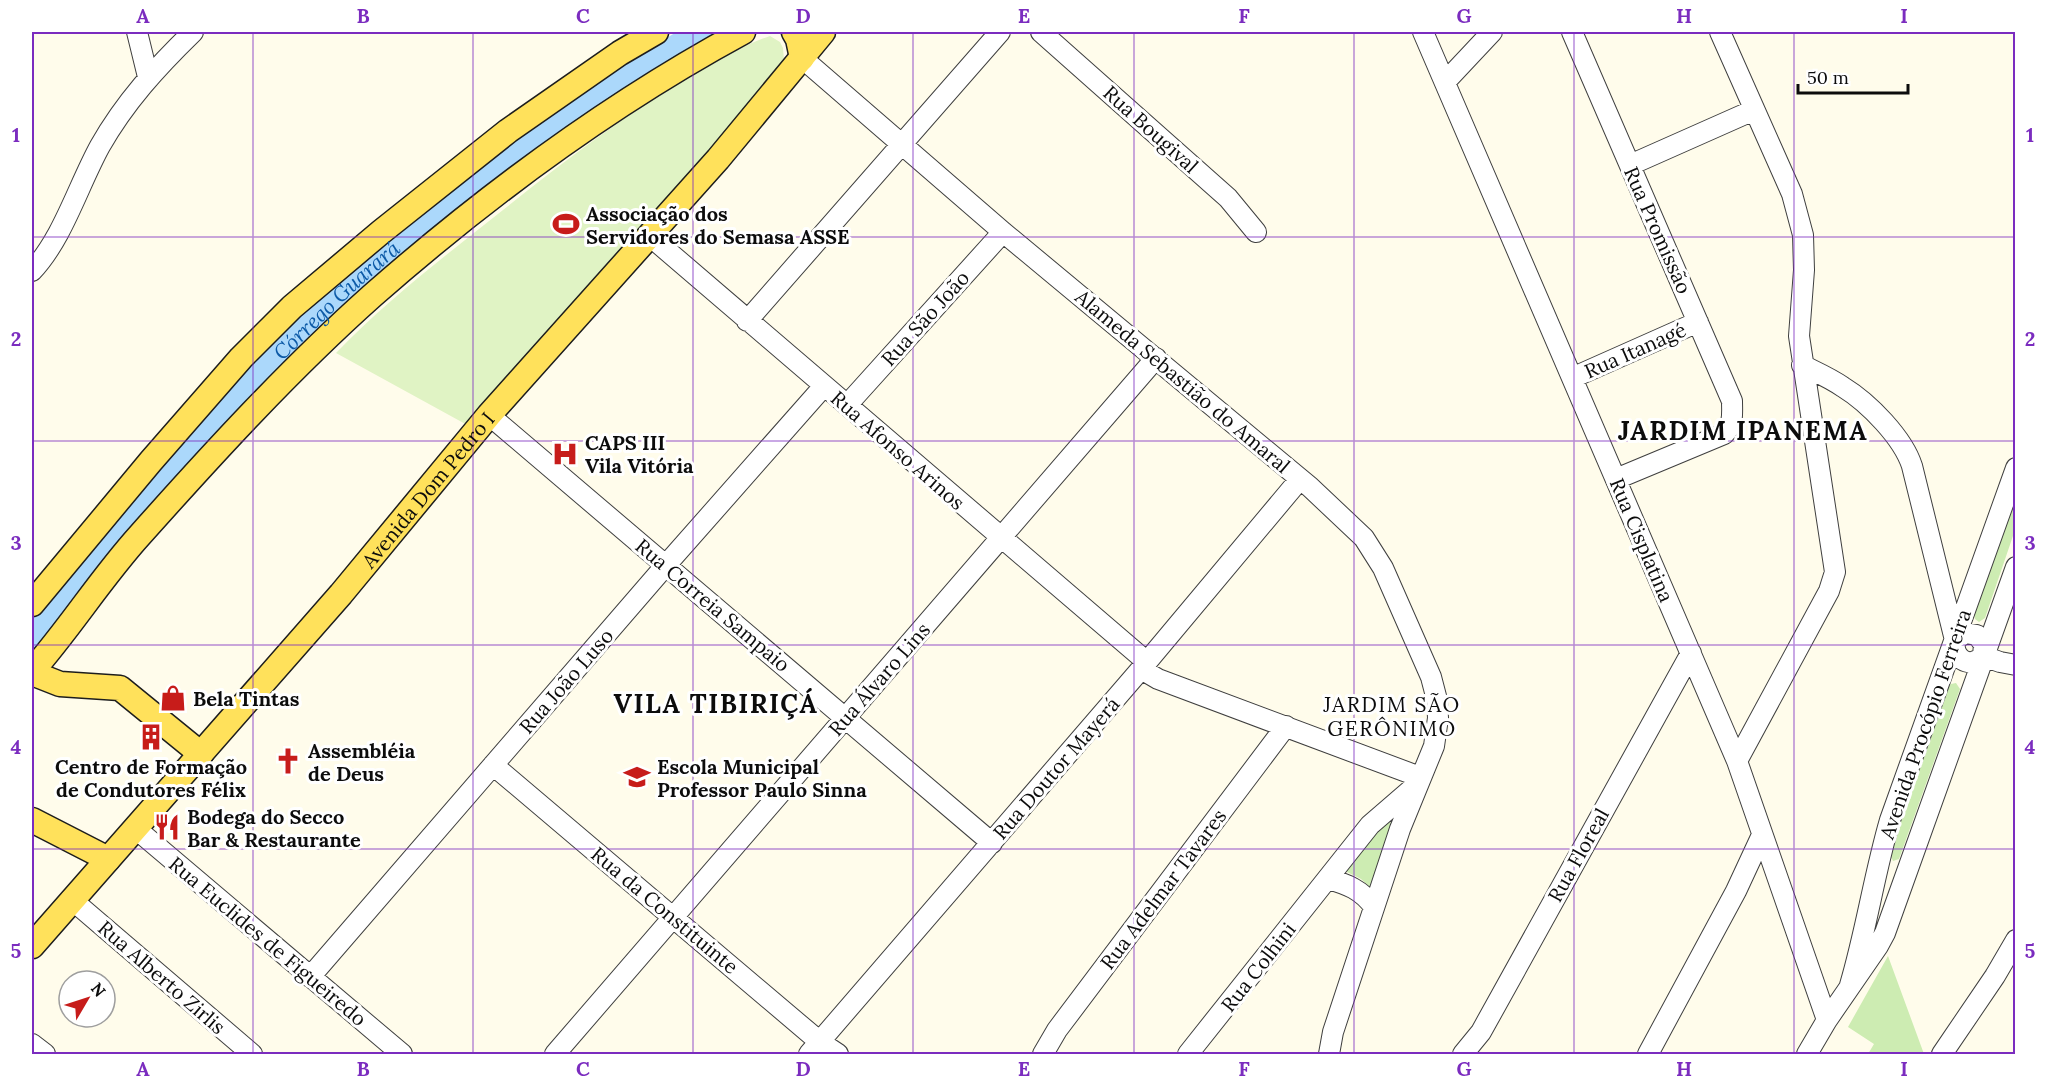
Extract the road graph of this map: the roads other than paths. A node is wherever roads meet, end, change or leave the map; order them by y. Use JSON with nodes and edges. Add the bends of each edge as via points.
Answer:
{"nodes":[{"id":1,"x":137,"y":32,"type":"edge"},
{"id":2,"x":193,"y":32,"type":"edge"},
{"id":3,"x":656,"y":32,"type":"edge"},
{"id":4,"x":743,"y":32,"type":"edge"},
{"id":5,"x":794,"y":32,"type":"edge"},
{"id":6,"x":823,"y":32,"type":"edge"},
{"id":7,"x":1000,"y":32,"type":"edge"},
{"id":8,"x":1041,"y":32,"type":"edge"},
{"id":9,"x":1424,"y":32,"type":"edge"},
{"id":10,"x":1492,"y":32,"type":"edge"},
{"id":11,"x":1572,"y":32,"type":"edge"},
{"id":12,"x":1720,"y":32,"type":"edge"},
{"id":13,"x":802,"y":58,"type":"junction"},
{"id":14,"x":148,"y":77,"type":"junction"},
{"id":15,"x":1446,"y":81,"type":"junction"},
{"id":16,"x":1754,"y":110,"type":"junction"},
{"id":17,"x":902,"y":143,"type":"junction"},
{"id":18,"x":1630,"y":165,"type":"junction"},
{"id":19,"x":1004,"y":232,"type":"junction"},
{"id":20,"x":1256,"y":232,"type":"dead end"},
{"id":21,"x":651,"y":237,"type":"junction"},
{"id":22,"x":32,"y":272,"type":"edge"},
{"id":23,"x":747,"y":321,"type":"junction"},
{"id":24,"x":1698,"y":322,"type":"junction"},
{"id":25,"x":1156,"y":358,"type":"junction"},
{"id":26,"x":1802,"y":365,"type":"junction"},
{"id":27,"x":1572,"y":378,"type":"junction"},
{"id":28,"x":824,"y":386,"type":"junction"},
{"id":29,"x":847,"y":405,"type":"junction"},
{"id":30,"x":489,"y":415,"type":"junction"},
{"id":31,"x":2016,"y":468,"type":"edge"},
{"id":32,"x":1300,"y":479,"type":"junction"},
{"id":33,"x":1616,"y":480,"type":"junction"},
{"id":34,"x":1001,"y":538,"type":"junction"},
{"id":35,"x":666,"y":565,"type":"junction"},
{"id":36,"x":2016,"y":567,"type":"edge"},
{"id":37,"x":32,"y":604,"type":"edge"},
{"id":38,"x":1955,"y":640,"type":"junction"},
{"id":39,"x":1691,"y":653,"type":"junction"},
{"id":40,"x":1983,"y":656,"type":"junction"},
{"id":41,"x":2016,"y":665,"type":"edge"},
{"id":42,"x":1144,"y":666,"type":"junction"},
{"id":43,"x":32,"y":672,"type":"edge"},
{"id":44,"x":845,"y":718,"type":"junction"},
{"id":45,"x":1286,"y":726,"type":"junction"},
{"id":46,"x":201,"y":754,"type":"junction"},
{"id":47,"x":1737,"y":760,"type":"junction"},
{"id":48,"x":493,"y":765,"type":"junction"},
{"id":49,"x":1418,"y":781,"type":"junction"},
{"id":50,"x":32,"y":820,"type":"edge"},
{"id":51,"x":135,"y":828,"type":"junction"},
{"id":52,"x":1761,"y":835,"type":"junction"},
{"id":53,"x":992,"y":843,"type":"junction"},
{"id":54,"x":108,"y":859,"type":"junction"},
{"id":55,"x":1776,"y":875,"type":"junction"},
{"id":56,"x":1328,"y":879,"type":"junction"},
{"id":57,"x":1736,"y":891,"type":"junction"},
{"id":58,"x":71,"y":899,"type":"junction"},
{"id":59,"x":1374,"y":908,"type":"junction"},
{"id":60,"x":673,"y":917,"type":"junction"},
{"id":61,"x":2016,"y":940,"type":"edge"},
{"id":62,"x":32,"y":946,"type":"edge"},
{"id":63,"x":310,"y":976,"type":"junction"},
{"id":64,"x":1850,"y":985,"type":"junction"},
{"id":65,"x":1827,"y":1020,"type":"junction"},
{"id":66,"x":32,"y":1044,"type":"edge"},
{"id":67,"x":814,"y":1048,"type":"edge"},
{"id":68,"x":395,"y":1052,"type":"edge"},
{"id":69,"x":45,"y":1054,"type":"edge"},
{"id":70,"x":252,"y":1054,"type":"edge"},
{"id":71,"x":555,"y":1054,"type":"edge"},
{"id":72,"x":838,"y":1054,"type":"edge"},
{"id":73,"x":1043,"y":1054,"type":"edge"},
{"id":74,"x":1188,"y":1054,"type":"edge"},
{"id":75,"x":1329,"y":1054,"type":"edge"},
{"id":76,"x":1463,"y":1054,"type":"edge"},
{"id":77,"x":1648,"y":1054,"type":"edge"},
{"id":78,"x":1807,"y":1054,"type":"edge"},
{"id":79,"x":1942,"y":1054,"type":"edge"}],
"edges":[{"from":1,"to":14,"type":"street"},
{"from":2,"to":14,"type":"street"},
{"from":3,"to":37,"type":"main road","via":[[508,131],[292,307],[241,358]]},
{"from":4,"to":43,"type":"main road","via":[[631,96],[578,133],[372,297],[253,412],[138,537]]},
{"from":5,"to":13,"type":"main road"},
{"from":6,"to":13,"type":"main road","name":"Avenida Dom Pedro I"},
{"from":7,"to":17,"type":"street"},
{"from":8,"to":20,"type":"street","name":"Rua Bougival","via":[[1228,198]]},
{"from":9,"to":15,"type":"street","name":"Rua Cisplatina"},
{"from":10,"to":15,"type":"street"},
{"from":11,"to":18,"type":"street","name":"Rua Promissão"},
{"from":12,"to":16,"type":"street"},
{"from":13,"to":17,"type":"street","name":"Alameda Sebastião do Amaral"},
{"from":13,"to":21,"type":"main road","name":"Avenida Dom Pedro I"},
{"from":14,"to":22,"type":"street","via":[[121,111],[46,254]]},
{"from":15,"to":27,"type":"street","name":"Rua Cisplatina"},
{"from":16,"to":18,"type":"street"},
{"from":16,"to":26,"type":"street","via":[[1792,194],[1803,235],[1805,264],[1799,336]]},
{"from":17,"to":19,"type":"street","name":"Alameda Sebastião do Amaral"},
{"from":17,"to":23,"type":"street"},
{"from":18,"to":24,"type":"street","name":"Rua Promissão"},
{"from":19,"to":25,"type":"street","name":"Alameda Sebastião do Amaral"},
{"from":19,"to":29,"type":"street","name":"Rua São João"},
{"from":21,"to":23,"type":"street","name":"Rua Afonso Arinos"},
{"from":21,"to":30,"type":"main road","name":"Avenida Dom Pedro I"},
{"from":23,"to":28,"type":"street","name":"Rua Afonso Arinos"},
{"from":24,"to":27,"type":"street","name":"Rua Itanagé"},
{"from":24,"to":33,"type":"street","name":"Rua Promissão","via":[[1732,401],[1728,431]]},
{"from":25,"to":32,"type":"street","name":"Alameda Sebastião do Amaral"},
{"from":25,"to":34,"type":"street","name":"Rua Álvaro Lins"},
{"from":26,"to":38,"type":"street","via":[[1855,396],[1903,446],[1912,466]]},
{"from":26,"to":47,"type":"street","via":[[1835,572],[1829,591]]},
{"from":27,"to":33,"type":"street","name":"Rua Cisplatina"},
{"from":28,"to":29,"type":"street","name":"Rua Afonso Arinos"},
{"from":28,"to":35,"type":"street","name":"Rua João Luso"},
{"from":29,"to":34,"type":"street","name":"Rua Afonso Arinos"},
{"from":30,"to":35,"type":"street","name":"Rua Correia Sampaio"},
{"from":30,"to":46,"type":"main road","name":"Avenida Dom Pedro I","via":[[341,594]]},
{"from":31,"to":38,"type":"street","name":"Avenida Procópio Ferreira"},
{"from":32,"to":42,"type":"street","name":"Rua Doutor Mayerá"},
{"from":32,"to":49,"type":"street","name":"Alameda Sebastião do Amaral","via":[[1354,527],[1375,554],[1431,677],[1437,700],[1437,732]]},
{"from":33,"to":39,"type":"street","name":"Rua Cisplatina"},
{"from":34,"to":42,"type":"street","name":"Rua Afonso Arinos"},
{"from":34,"to":44,"type":"street","name":"Rua Álvaro Lins"},
{"from":35,"to":44,"type":"street","name":"Rua Correia Sampaio"},
{"from":35,"to":48,"type":"street","name":"Rua João Luso"},
{"from":36,"to":40,"type":"street","name":"Avenida Procópio Ferreira"},
{"from":38,"to":40,"type":"street","via":[[1965,633],[1977,635],[1984,644]]},
{"from":38,"to":64,"type":"street","name":"Avenida Procópio Ferreira","via":[[1890,820]]},
{"from":39,"to":47,"type":"street","name":"Rua Cisplatina"},
{"from":39,"to":76,"type":"street","name":"Rua Floreal","via":[[1481,1032]]},
{"from":40,"to":41,"type":"street"},
{"from":40,"to":64,"type":"street","name":"Avenida Procópio Ferreira","via":[[1885,933]]},
{"from":42,"to":45,"type":"street","name":"Rua Afonso Arinos","via":[[1158,679]]},
{"from":42,"to":53,"type":"street","name":"Rua Doutor Mayerá"},
{"from":43,"to":46,"type":"main road","via":[[60,684],[120,688]]},
{"from":44,"to":53,"type":"street","name":"Rua Correia Sampaio"},
{"from":44,"to":60,"type":"street","name":"Rua Álvaro Lins"},
{"from":45,"to":49,"type":"street","name":"Rua Afonso Arinos"},
{"from":45,"to":73,"type":"street","name":"Rua Adelmar Tavares","via":[[1057,1030]]},
{"from":46,"to":51,"type":"main road","name":"Avenida Dom Pedro I"},
{"from":47,"to":52,"type":"street","name":"Rua Cisplatina"},
{"from":48,"to":60,"type":"street","name":"Rua da Constituinte"},
{"from":48,"to":63,"type":"street","name":"Rua João Luso"},
{"from":49,"to":56,"type":"street","name":"Rua Colhini","via":[[1370,825]]},
{"from":49,"to":59,"type":"street","name":"Alameda Sebastião do Amaral"},
{"from":50,"to":54,"type":"main road"},
{"from":51,"to":54,"type":"main road","name":"Avenida Dom Pedro I"},
{"from":51,"to":63,"type":"street","name":"Rua Euclides de Figueiredo"},
{"from":52,"to":55,"type":"street","name":"Rua Cisplatina"},
{"from":52,"to":57,"type":"street"},
{"from":53,"to":67,"type":"street","name":"Rua Doutor Mayerá"},
{"from":54,"to":58,"type":"main road","name":"Avenida Dom Pedro I"},
{"from":55,"to":57,"type":"street"},
{"from":55,"to":65,"type":"street","name":"Rua Cisplatina"},
{"from":56,"to":59,"type":"street","via":[[1354,888]]},
{"from":56,"to":74,"type":"street","name":"Rua Colhini"},
{"from":57,"to":77,"type":"street"},
{"from":58,"to":62,"type":"main road","name":"Avenida Dom Pedro I"},
{"from":58,"to":70,"type":"street","name":"Rua Alberto Zirlis"},
{"from":59,"to":75,"type":"street","name":"Alameda Sebastião do Amaral"},
{"from":60,"to":67,"type":"street","name":"Rua da Constituinte"},
{"from":60,"to":71,"type":"street","name":"Rua Álvaro Lins"},
{"from":61,"to":79,"type":"street"},
{"from":63,"to":68,"type":"street","name":"Rua Euclides de Figueiredo"},
{"from":64,"to":65,"type":"street","name":"Avenida Procópio Ferreira"},
{"from":65,"to":78,"type":"street"},
{"from":66,"to":69,"type":"street"},
{"from":67,"to":72,"type":"street","name":"Rua da Constituinte"}]}
